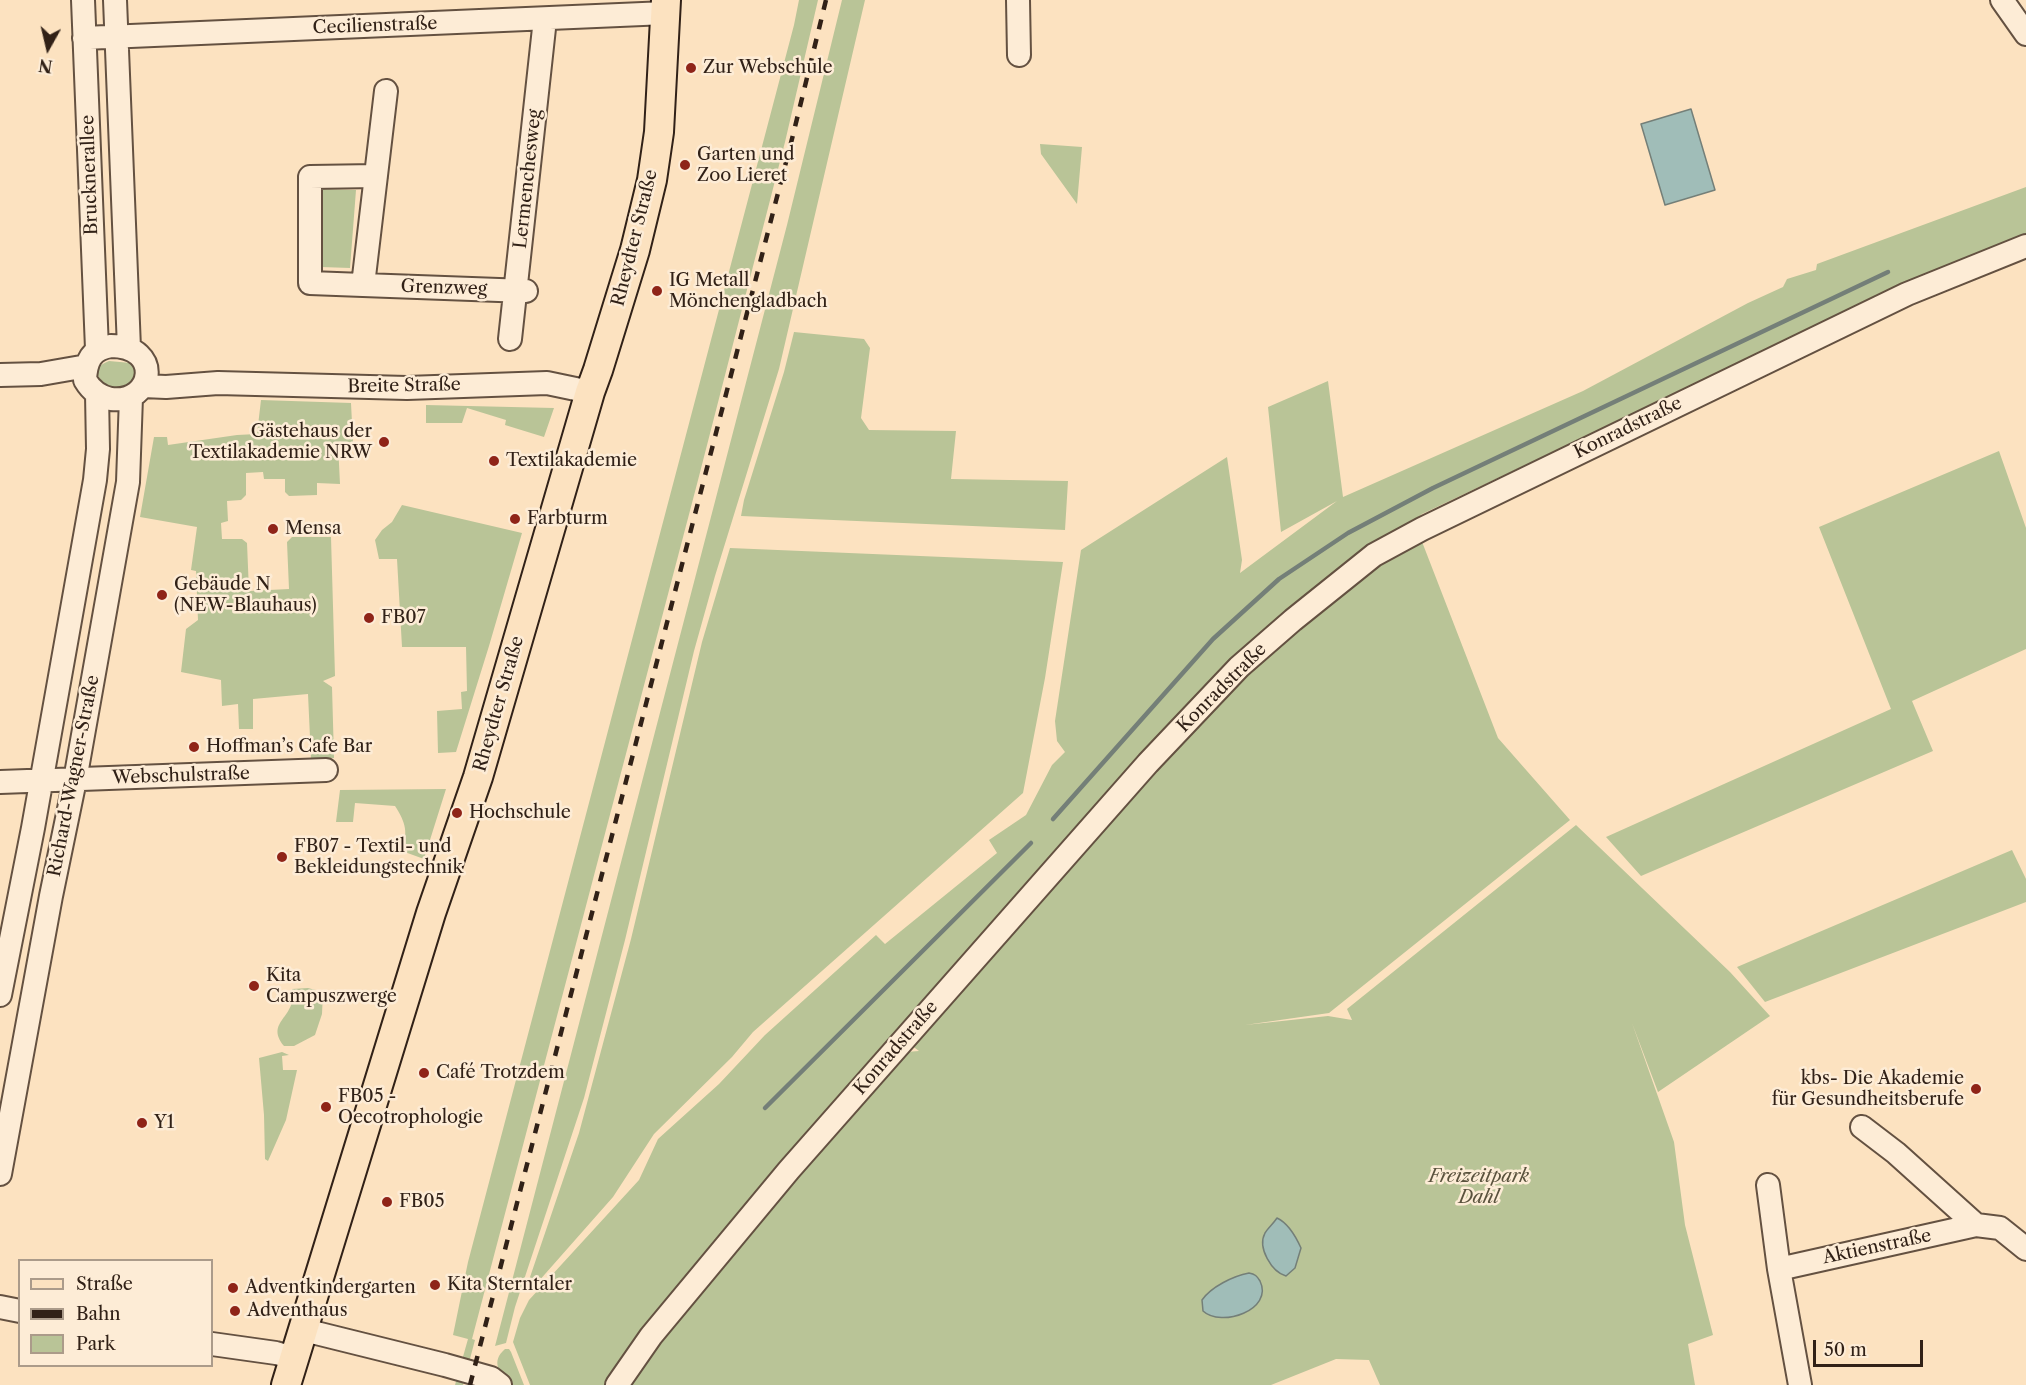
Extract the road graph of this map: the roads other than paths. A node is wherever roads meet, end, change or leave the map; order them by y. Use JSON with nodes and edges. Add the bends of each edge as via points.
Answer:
{"nodes":[{"id":1,"x":83,"y":0,"type":"edge"},
{"id":2,"x":115,"y":0,"type":"edge"},
{"id":3,"x":1018,"y":0,"type":"edge"},
{"id":4,"x":2002,"y":0,"type":"edge"},
{"id":5,"x":666,"y":6,"type":"edge"},
{"id":6,"x":539,"y":13,"type":"edge"},
{"id":7,"x":2026,"y":34,"type":"edge"},
{"id":8,"x":84,"y":38,"type":"junction"},
{"id":9,"x":116,"y":38,"type":"junction"},
{"id":10,"x":1019,"y":55,"type":"dead end"},
{"id":11,"x":386,"y":91,"type":"dead end"},
{"id":12,"x":376,"y":176,"type":"junction"},
{"id":13,"x":2026,"y":246,"type":"edge"},
{"id":14,"x":363,"y":285,"type":"junction"},
{"id":15,"x":521,"y":291,"type":"junction"},
{"id":16,"x":510,"y":339,"type":"dead end"},
{"id":17,"x":129,"y":348,"type":"junction"},
{"id":18,"x":92,"y":372,"type":"junction"},
{"id":19,"x":0,"y":375,"type":"edge"},
{"id":20,"x":140,"y":383,"type":"junction"},
{"id":21,"x":590,"y":392,"type":"junction"},
{"id":22,"x":95,"y":480,"type":"joint"},
{"id":23,"x":326,"y":770,"type":"dead end"},
{"id":24,"x":41,"y":780,"type":"junction"},
{"id":25,"x":75,"y":780,"type":"junction"},
{"id":26,"x":0,"y":782,"type":"edge"},
{"id":27,"x":0,"y":995,"type":"edge"},
{"id":28,"x":9,"y":1069,"type":"edge"},
{"id":29,"x":1862,"y":1127,"type":"dead end"},
{"id":30,"x":0,"y":1174,"type":"edge"},
{"id":31,"x":1768,"y":1185,"type":"dead end"},
{"id":32,"x":1976,"y":1225,"type":"junction"},
{"id":33,"x":2026,"y":1249,"type":"edge"},
{"id":34,"x":1779,"y":1269,"type":"junction"},
{"id":35,"x":0,"y":1307,"type":"edge"},
{"id":36,"x":18,"y":1311,"type":"edge"},
{"id":37,"x":304,"y":1330,"type":"junction"},
{"id":38,"x":213,"y":1344,"type":"edge"},
{"id":39,"x":294,"y":1358,"type":"junction"},
{"id":40,"x":286,"y":1385,"type":"edge"},
{"id":41,"x":500,"y":1385,"type":"edge"},
{"id":42,"x":617,"y":1385,"type":"edge"},
{"id":43,"x":1800,"y":1385,"type":"edge"}],
"edges":[{"from":1,"to":8,"type":"street","name":"Brucknerallee"},
{"from":2,"to":9,"type":"street","name":"Brucknerallee"},
{"from":3,"to":10,"type":"street"},
{"from":4,"to":7,"type":"street"},
{"from":5,"to":6,"type":"street","name":"Cecilienstraße"},
{"from":5,"to":21,"type":"main road","name":"Rheydter Straße","via":[[659,132],[652,180],[635,250]]},
{"from":6,"to":9,"type":"street","name":"Cecilienstraße"},
{"from":6,"to":15,"type":"street","name":"Lermenchesweg"},
{"from":8,"to":9,"type":"street","name":"Cecilienstraße"},
{"from":8,"to":18,"type":"street","name":"Brucknerallee"},
{"from":9,"to":17,"type":"street","name":"Brucknerallee"},
{"from":11,"to":12,"type":"street"},
{"from":12,"to":14,"type":"street"},
{"from":12,"to":14,"type":"street","name":"Grenzweg","via":[[310,177],[310,283]]},
{"from":13,"to":42,"type":"street","name":"Konradstraße","via":[[1907,294],[1422,529],[1374,555],[1293,620],[1239,667],[1148,763],[894,1050],[651,1336]]},
{"from":14,"to":15,"type":"street","name":"Grenzweg"},
{"from":15,"to":16,"type":"street","name":"Lermenchesweg"},
{"from":17,"to":18,"type":"street","via":[[111,346]]},
{"from":17,"to":20,"type":"street","via":[[140,355]]},
{"from":18,"to":19,"type":"street","via":[[54,378],[41,374]]},
{"from":18,"to":20,"type":"street","via":[[113,399]]},
{"from":18,"to":22,"type":"street","name":"Brucknerallee","via":[[98,449]]},
{"from":20,"to":21,"type":"street","name":"Breite Straße","via":[[190,374],[218,383],[407,388],[547,383]]},
{"from":20,"to":25,"type":"street","name":"Richard-Wagner-Straße","via":[[128,482]]},
{"from":21,"to":37,"type":"main road","name":"Rheydter Straße","via":[[478,777],[428,924]]},
{"from":22,"to":24,"type":"street","name":"Richard-Wagner-Straße"},
{"from":23,"to":25,"type":"street","name":"Webschulstraße"},
{"from":24,"to":25,"type":"street","name":"Webschulstraße"},
{"from":24,"to":26,"type":"street","name":"Webschulstraße"},
{"from":24,"to":27,"type":"street","name":"Richard-Wagner-Straße"},
{"from":25,"to":28,"type":"street","name":"Richard-Wagner-Straße"},
{"from":28,"to":30,"type":"street","name":"Richard-Wagner-Straße"},
{"from":29,"to":32,"type":"street"},
{"from":31,"to":34,"type":"street"},
{"from":32,"to":33,"type":"street","via":[[2000,1228]]},
{"from":32,"to":34,"type":"street","name":"Aktienstraße"},
{"from":34,"to":43,"type":"street"},
{"from":35,"to":36,"type":"street"},
{"from":37,"to":39,"type":"main road","name":"Rheydter Straße"},
{"from":37,"to":41,"type":"street","via":[[464,1370]]},
{"from":38,"to":39,"type":"street"},
{"from":39,"to":40,"type":"main road","name":"Rheydter Straße"}]}
